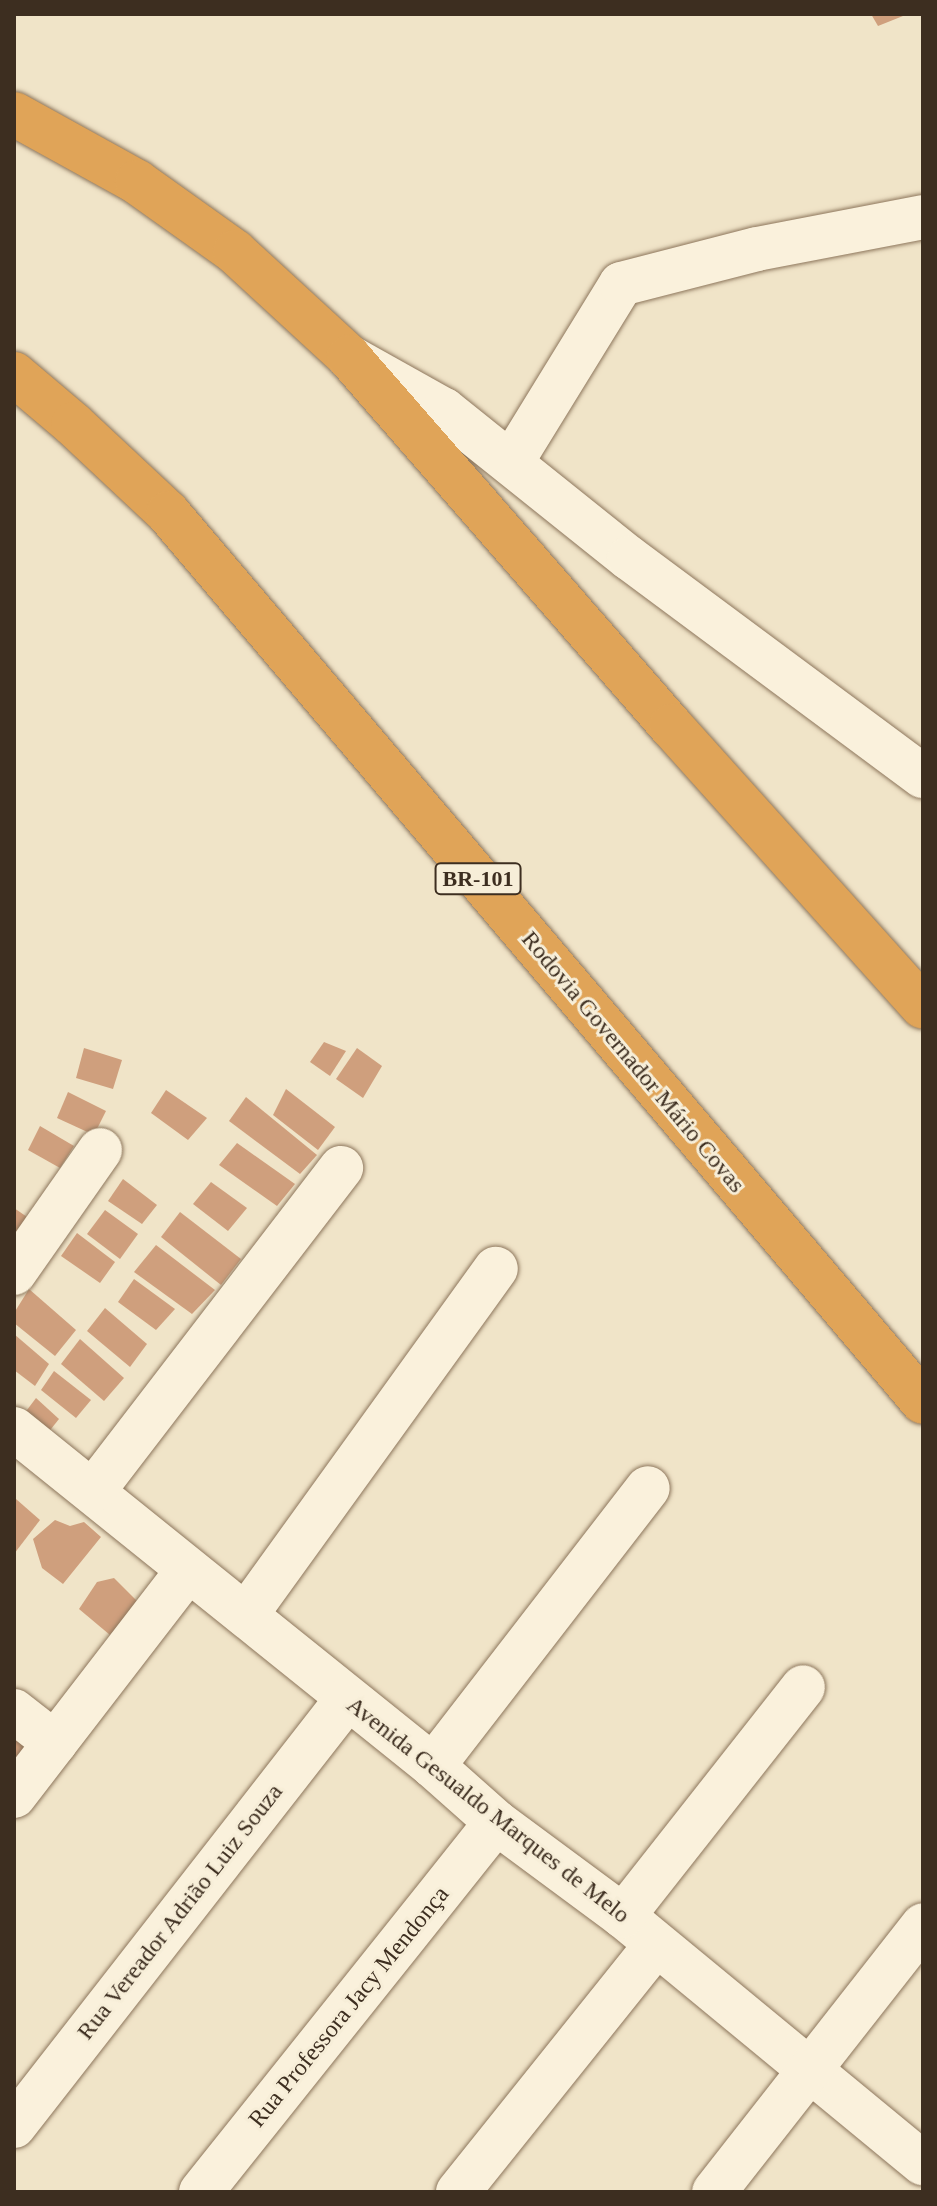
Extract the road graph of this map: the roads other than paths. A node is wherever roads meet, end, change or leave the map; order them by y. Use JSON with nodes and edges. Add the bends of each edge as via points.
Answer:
{"nodes":[{"id":1,"x":14,"y":114,"type":"edge"},
{"id":2,"x":923,"y":217,"type":"edge"},
{"id":3,"x":349,"y":357,"type":"junction"},
{"id":4,"x":14,"y":374,"type":"edge"},
{"id":5,"x":511,"y":463,"type":"junction"},
{"id":6,"x":923,"y":776,"type":"edge"},
{"id":7,"x":923,"y":1007,"type":"edge"},
{"id":8,"x":100,"y":1150,"type":"dead end"},
{"id":9,"x":341,"y":1168,"type":"dead end"},
{"id":10,"x":496,"y":1269,"type":"dead end"},
{"id":11,"x":14,"y":1273,"type":"edge"},
{"id":12,"x":923,"y":1402,"type":"edge"},
{"id":13,"x":14,"y":1429,"type":"edge"},
{"id":14,"x":648,"y":1488,"type":"dead end"},
{"id":15,"x":94,"y":1490,"type":"junction"},
{"id":16,"x":187,"y":1571,"type":"junction"},
{"id":17,"x":246,"y":1615,"type":"junction"},
{"id":18,"x":803,"y":1687,"type":"dead end"},
{"id":19,"x":347,"y":1699,"type":"junction"},
{"id":20,"x":14,"y":1711,"type":"edge"},
{"id":21,"x":55,"y":1743,"type":"junction"},
{"id":22,"x":433,"y":1766,"type":"junction"},
{"id":23,"x":14,"y":1796,"type":"edge"},
{"id":24,"x":496,"y":1822,"type":"junction"},
{"id":25,"x":623,"y":1916,"type":"junction"},
{"id":26,"x":923,"y":1925,"type":"edge"},
{"id":27,"x":656,"y":1945,"type":"junction"},
{"id":28,"x":811,"y":2069,"type":"junction"},
{"id":29,"x":14,"y":2126,"type":"edge"},
{"id":30,"x":923,"y":2163,"type":"edge"},
{"id":31,"x":201,"y":2192,"type":"edge"},
{"id":32,"x":458,"y":2192,"type":"edge"},
{"id":33,"x":714,"y":2192,"type":"edge"}],
"edges":[{"from":1,"to":3,"type":"highway","via":[[137,182],[235,252]]},
{"from":2,"to":5,"type":"street","via":[[757,249],[621,284]]},
{"from":3,"to":5,"type":"street","via":[[433,402]]},
{"from":3,"to":7,"type":"highway"},
{"from":4,"to":12,"type":"highway","name":"Rodovia Governador Mário Covas","number":"BR-101","via":[[168,513]]},
{"from":5,"to":6,"type":"street","via":[[629,558]]},
{"from":8,"to":11,"type":"street"},
{"from":9,"to":15,"type":"street"},
{"from":10,"to":17,"type":"street"},
{"from":13,"to":15,"type":"street","name":"Avenida Gesualdo Marques de Melo"},
{"from":14,"to":22,"type":"street"},
{"from":15,"to":16,"type":"street","name":"Avenida Gesualdo Marques de Melo"},
{"from":16,"to":17,"type":"street","name":"Avenida Gesualdo Marques de Melo"},
{"from":16,"to":21,"type":"street"},
{"from":17,"to":19,"type":"street","name":"Avenida Gesualdo Marques de Melo"},
{"from":18,"to":25,"type":"street"},
{"from":19,"to":22,"type":"street","name":"Avenida Gesualdo Marques de Melo"},
{"from":19,"to":29,"type":"street","name":"Rua Vereador Adrião Luiz Souza"},
{"from":20,"to":21,"type":"street"},
{"from":21,"to":23,"type":"street"},
{"from":22,"to":24,"type":"street","name":"Avenida Gesualdo Marques de Melo"},
{"from":24,"to":25,"type":"street","name":"Avenida Gesualdo Marques de Melo"},
{"from":24,"to":31,"type":"street","name":"Rua Professora Jacy Mendonça"},
{"from":25,"to":27,"type":"street","name":"Avenida Gesualdo Marques de Melo"},
{"from":26,"to":28,"type":"street"},
{"from":27,"to":28,"type":"street","name":"Avenida Gesualdo Marques de Melo"},
{"from":27,"to":32,"type":"street"},
{"from":28,"to":30,"type":"street","name":"Avenida Gesualdo Marques de Melo"},
{"from":28,"to":33,"type":"street"}]}
